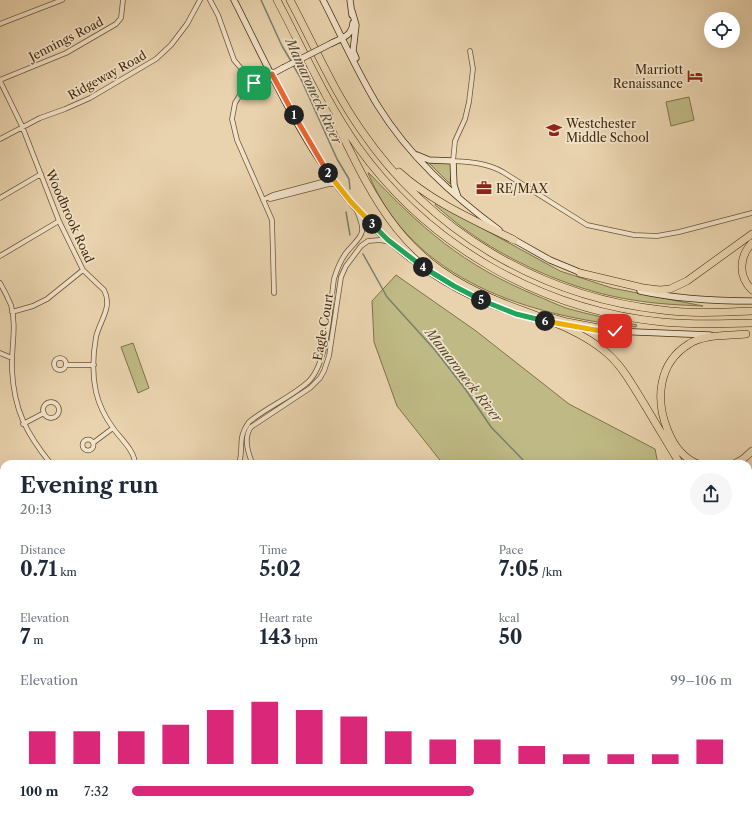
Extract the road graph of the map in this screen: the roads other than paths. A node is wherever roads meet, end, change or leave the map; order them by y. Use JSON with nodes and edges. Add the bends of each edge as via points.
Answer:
{"nodes":[{"id":1,"x":59,"y":0,"type":"edge"},
{"id":2,"x":123,"y":0,"type":"edge"},
{"id":3,"x":200,"y":0,"type":"edge"},
{"id":4,"x":210,"y":0,"type":"edge"},
{"id":5,"x":234,"y":0,"type":"edge"},
{"id":6,"x":277,"y":0,"type":"edge"},
{"id":7,"x":290,"y":0,"type":"edge"},
{"id":8,"x":323,"y":0,"type":"edge"},
{"id":9,"x":350,"y":0,"type":"edge"},
{"id":10,"x":352,"y":11,"type":"junction"},
{"id":11,"x":0,"y":24,"type":"edge"},
{"id":12,"x":342,"y":38,"type":"junction"},
{"id":13,"x":470,"y":51,"type":"dead end"},
{"id":14,"x":313,"y":70,"type":"junction"},
{"id":15,"x":272,"y":74,"type":"junction"},
{"id":16,"x":250,"y":79,"type":"dead end"},
{"id":17,"x":0,"y":81,"type":"edge"},
{"id":18,"x":367,"y":86,"type":"junction"},
{"id":19,"x":22,"y":126,"type":"junction"},
{"id":20,"x":0,"y":139,"type":"edge"},
{"id":21,"x":413,"y":153,"type":"junction"},
{"id":22,"x":379,"y":155,"type":"junction"},
{"id":23,"x":453,"y":161,"type":"junction"},
{"id":24,"x":324,"y":168,"type":"junction"},
{"id":25,"x":40,"y":174,"type":"junction"},
{"id":26,"x":336,"y":184,"type":"junction"},
{"id":27,"x":0,"y":198,"type":"edge"},
{"id":28,"x":264,"y":200,"type":"junction"},
{"id":29,"x":460,"y":200,"type":"junction"},
{"id":30,"x":356,"y":207,"type":"junction"},
{"id":31,"x":752,"y":213,"type":"edge"},
{"id":32,"x":59,"y":221,"type":"junction"},
{"id":33,"x":752,"y":234,"type":"edge"},
{"id":34,"x":514,"y":240,"type":"junction"},
{"id":35,"x":752,"y":243,"type":"edge"},
{"id":36,"x":393,"y":244,"type":"junction"},
{"id":37,"x":0,"y":256,"type":"edge"},
{"id":38,"x":83,"y":270,"type":"junction"},
{"id":39,"x":580,"y":273,"type":"junction"},
{"id":40,"x":0,"y":283,"type":"edge"},
{"id":41,"x":752,"y":290,"type":"edge"},
{"id":42,"x":274,"y":293,"type":"dead end"},
{"id":43,"x":752,"y":301,"type":"edge"},
{"id":44,"x":520,"y":309,"type":"junction"},
{"id":45,"x":752,"y":311,"type":"edge"},
{"id":46,"x":12,"y":312,"type":"junction"},
{"id":47,"x":552,"y":323,"type":"junction"},
{"id":48,"x":752,"y":323,"type":"edge"},
{"id":49,"x":615,"y":331,"type":"junction"},
{"id":50,"x":749,"y":334,"type":"edge"},
{"id":51,"x":0,"y":353,"type":"edge"},
{"id":52,"x":12,"y":358,"type":"junction"},
{"id":53,"x":66,"y":365,"type":"dead end"},
{"id":54,"x":94,"y":365,"type":"junction"},
{"id":55,"x":44,"y":413,"type":"dead end"},
{"id":56,"x":23,"y":424,"type":"junction"},
{"id":57,"x":113,"y":428,"type":"junction"},
{"id":58,"x":93,"y":443,"type":"dead end"},
{"id":59,"x":242,"y":445,"type":"junction"},
{"id":60,"x":752,"y":451,"type":"edge"},
{"id":61,"x":48,"y":460,"type":"edge"},
{"id":62,"x":134,"y":460,"type":"edge"},
{"id":63,"x":240,"y":460,"type":"edge"},
{"id":64,"x":251,"y":460,"type":"joint"},
{"id":65,"x":678,"y":460,"type":"edge"},
{"id":66,"x":692,"y":460,"type":"edge"},
{"id":67,"x":741,"y":460,"type":"edge"}],
"edges":[{"from":1,"to":11,"type":"street"},
{"from":2,"to":17,"type":"street","name":"Jennings Road","via":[[121,18],[116,24],[66,53]]},
{"from":3,"to":19,"type":"street","name":"Ridgeway Road","via":[[187,24],[156,59],[90,98]]},
{"from":4,"to":16,"type":"street","via":[[234,60]]},
{"from":5,"to":15,"type":"main road"},
{"from":6,"to":14,"type":"highway"},
{"from":7,"to":22,"type":"highway","via":[[343,101]]},
{"from":8,"to":12,"type":"main road"},
{"from":9,"to":10,"type":"main road"},
{"from":10,"to":12,"type":"main road","via":[[352,29]]},
{"from":10,"to":18,"type":"main road","via":[[356,25],[353,51]]},
{"from":12,"to":15,"type":"main road","bridge":true},
{"from":12,"to":18,"type":"main road"},
{"from":13,"to":23,"type":"street","via":[[473,69],[469,102],[465,120],[455,141]]},
{"from":14,"to":44,"type":"highway","via":[[371,190],[387,218],[405,240],[448,276],[478,292]]},
{"from":14,"to":48,"type":"highway","via":[[349,134],[384,180],[425,220],[484,263],[543,293],[605,312],[670,323]]},
{"from":15,"to":24,"type":"main road"},
{"from":15,"to":28,"type":"street","via":[[243,90],[235,103],[232,119],[237,140]]},
{"from":17,"to":19,"type":"street","name":"Woodbrook Road"},
{"from":18,"to":21,"type":"main road"},
{"from":19,"to":20,"type":"street","name":"Ridgeway Road"},
{"from":19,"to":25,"type":"street","name":"Woodbrook Road"},
{"from":21,"to":23,"type":"main road","via":[[429,160]]},
{"from":21,"to":29,"type":"main road"},
{"from":22,"to":34,"type":"highway","via":[[419,189]]},
{"from":22,"to":45,"type":"highway","via":[[416,196],[456,230],[493,255],[550,283],[598,299],[650,309],[694,312]]},
{"from":23,"to":29,"type":"main road","via":[[454,185]]},
{"from":23,"to":31,"type":"street","via":[[489,165],[587,225],[634,235],[657,236],[679,232]]},
{"from":24,"to":26,"type":"main road"},
{"from":24,"to":28,"type":"street","via":[[325,179],[322,182],[273,195]]},
{"from":25,"to":27,"type":"street"},
{"from":25,"to":32,"type":"street","name":"Woodbrook Road"},
{"from":26,"to":28,"type":"street"},
{"from":26,"to":30,"type":"main road"},
{"from":28,"to":42,"type":"street","via":[[272,220]]},
{"from":29,"to":34,"type":"main road"},
{"from":30,"to":36,"type":"main road"},
{"from":30,"to":59,"type":"street","name":"Eagle Court","via":[[361,219],[362,232],[337,268],[322,358],[317,371],[307,383],[248,422],[242,432]]},
{"from":32,"to":37,"type":"street"},
{"from":32,"to":38,"type":"street","name":"Woodbrook Road"},
{"from":33,"to":39,"type":"highway","via":[[687,281],[670,289],[652,289]]},
{"from":34,"to":39,"type":"main road"},
{"from":35,"to":41,"type":"highway","via":[[744,254],[742,268],[746,282]]},
{"from":36,"to":47,"type":"main road","via":[[434,274],[476,298],[516,314]]},
{"from":36,"to":64,"type":"street","name":"Eagle Court","via":[[380,240],[368,241],[349,261],[341,278],[329,356],[324,371],[310,388],[251,427],[247,440]]},
{"from":38,"to":46,"type":"street","via":[[47,299]]},
{"from":38,"to":54,"type":"street","name":"Woodbrook Road","via":[[104,290],[107,299],[107,308],[98,328]]},
{"from":39,"to":43,"type":"main road","via":[[628,288],[669,296]]},
{"from":40,"to":46,"type":"street"},
{"from":44,"to":47,"type":"highway"},
{"from":44,"to":49,"type":"highway","via":[[567,322]]},
{"from":46,"to":52,"type":"street"},
{"from":47,"to":49,"type":"main road"},
{"from":47,"to":65,"type":"highway","via":[[588,340],[615,361],[628,377]]},
{"from":49,"to":50,"type":"main road"},
{"from":50,"to":66,"type":"highway","via":[[691,343],[675,356],[664,375],[660,397],[666,427],[675,445]]},
{"from":51,"to":52,"type":"street"},
{"from":52,"to":56,"type":"street","via":[[15,397]]},
{"from":53,"to":54,"type":"street"},
{"from":54,"to":57,"type":"street","name":"Woodbrook Road","via":[[96,388],[102,409]]},
{"from":55,"to":56,"type":"street"},
{"from":56,"to":61,"type":"street"},
{"from":57,"to":58,"type":"street"},
{"from":57,"to":62,"type":"street","name":"Woodbrook Road"},
{"from":59,"to":63,"type":"street","name":"Eagle Court"},
{"from":59,"to":64,"type":"street","name":"Eagle Court"},
{"from":60,"to":67,"type":"highway"}]}
